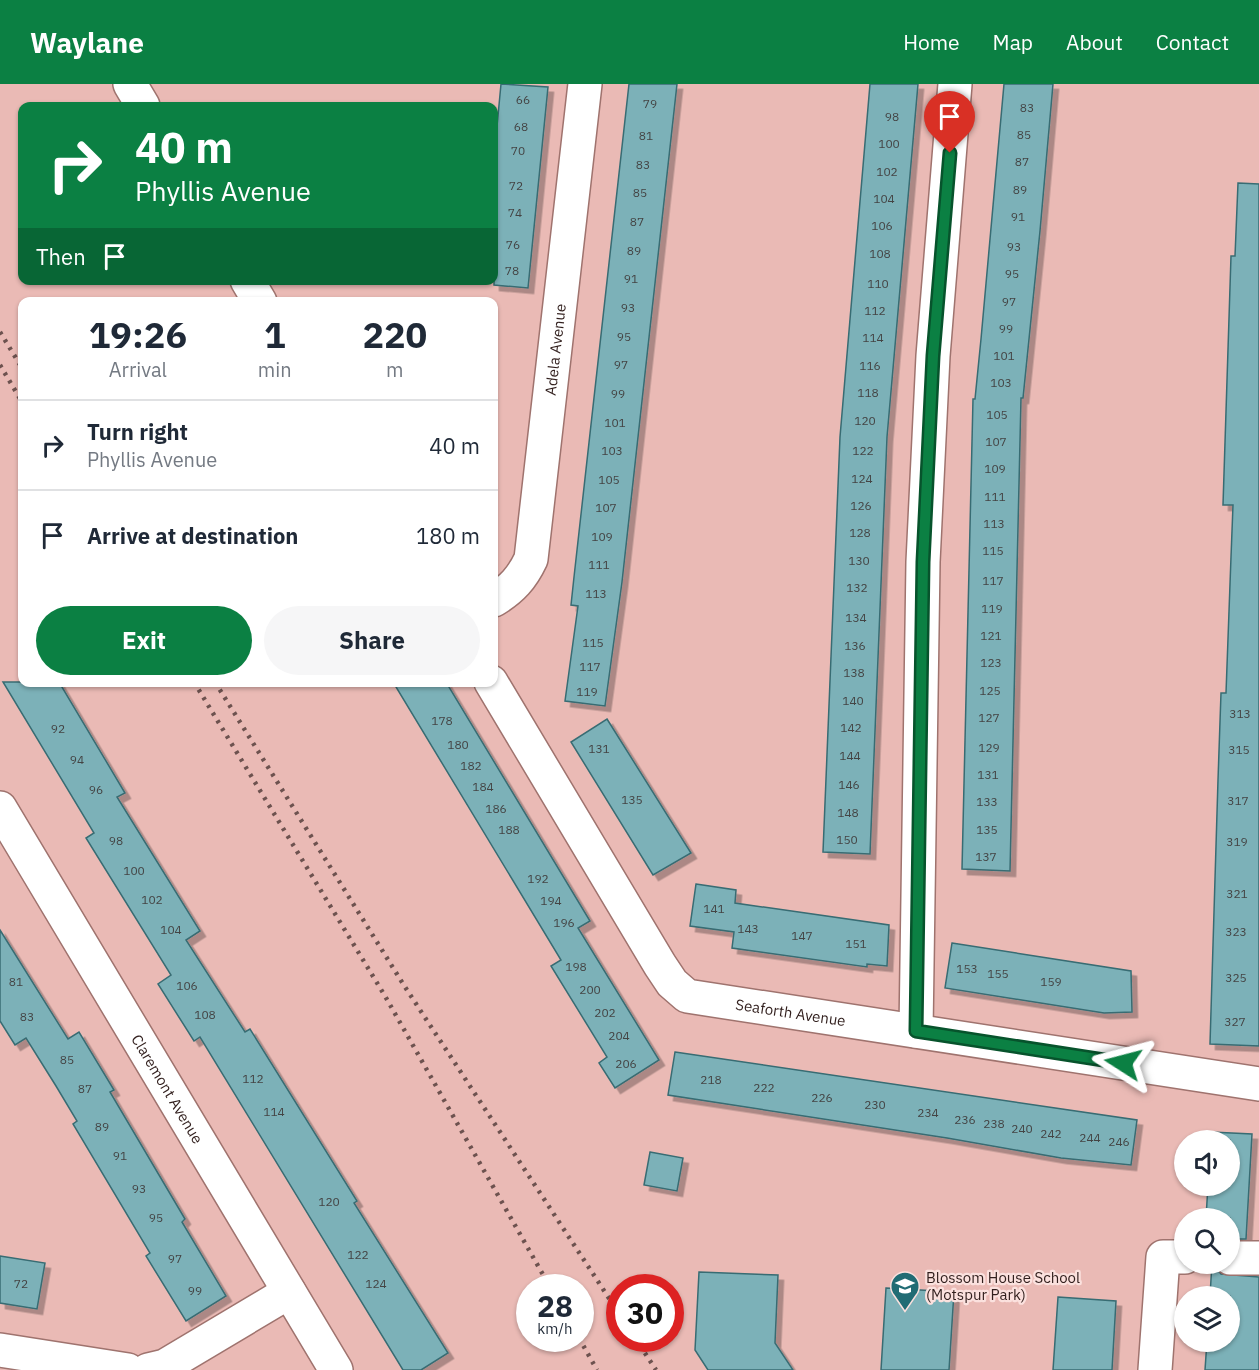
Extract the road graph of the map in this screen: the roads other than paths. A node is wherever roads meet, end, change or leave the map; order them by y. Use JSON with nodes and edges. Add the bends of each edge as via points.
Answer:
{"nodes":[{"id":1,"x":130,"y":84,"type":"edge"},
{"id":2,"x":585,"y":84,"type":"edge"},
{"id":3,"x":955,"y":84,"type":"edge"},
{"id":4,"x":141,"y":102,"type":"edge"},
{"id":5,"x":498,"y":598,"type":"edge"},
{"id":6,"x":493,"y":687,"type":"edge"},
{"id":7,"x":0,"y":808,"type":"edge"},
{"id":8,"x":916,"y":1031,"type":"junction"},
{"id":9,"x":1259,"y":1084,"type":"edge"},
{"id":10,"x":1174,"y":1257,"type":"edge"},
{"id":11,"x":1240,"y":1258,"type":"edge"},
{"id":12,"x":1259,"y":1258,"type":"edge"},
{"id":13,"x":289,"y":1292,"type":"junction"},
{"id":14,"x":0,"y":1350,"type":"edge"},
{"id":15,"x":128,"y":1370,"type":"edge"},
{"id":16,"x":148,"y":1370,"type":"edge"},
{"id":17,"x":336,"y":1370,"type":"edge"},
{"id":18,"x":1155,"y":1370,"type":"edge"}],
"edges":[{"from":1,"to":4,"type":"street"},
{"from":2,"to":5,"type":"street","name":"Adela Avenue","via":[[531,559],[522,577]]},
{"from":3,"to":8,"type":"street","via":[[933,356],[924,550]]},
{"from":6,"to":8,"type":"street","name":"Seaforth Avenue","via":[[660,965],[687,996]]},
{"from":7,"to":13,"type":"street","name":"Claremont Avenue"},
{"from":8,"to":9,"type":"street","name":"Seaforth Avenue"},
{"from":10,"to":18,"type":"street","via":[[1162,1257]]},
{"from":11,"to":12,"type":"street"},
{"from":13,"to":16,"type":"street","via":[[165,1366]]},
{"from":13,"to":17,"type":"street","name":"Claremont Avenue"},
{"from":14,"to":15,"type":"street"}]}
